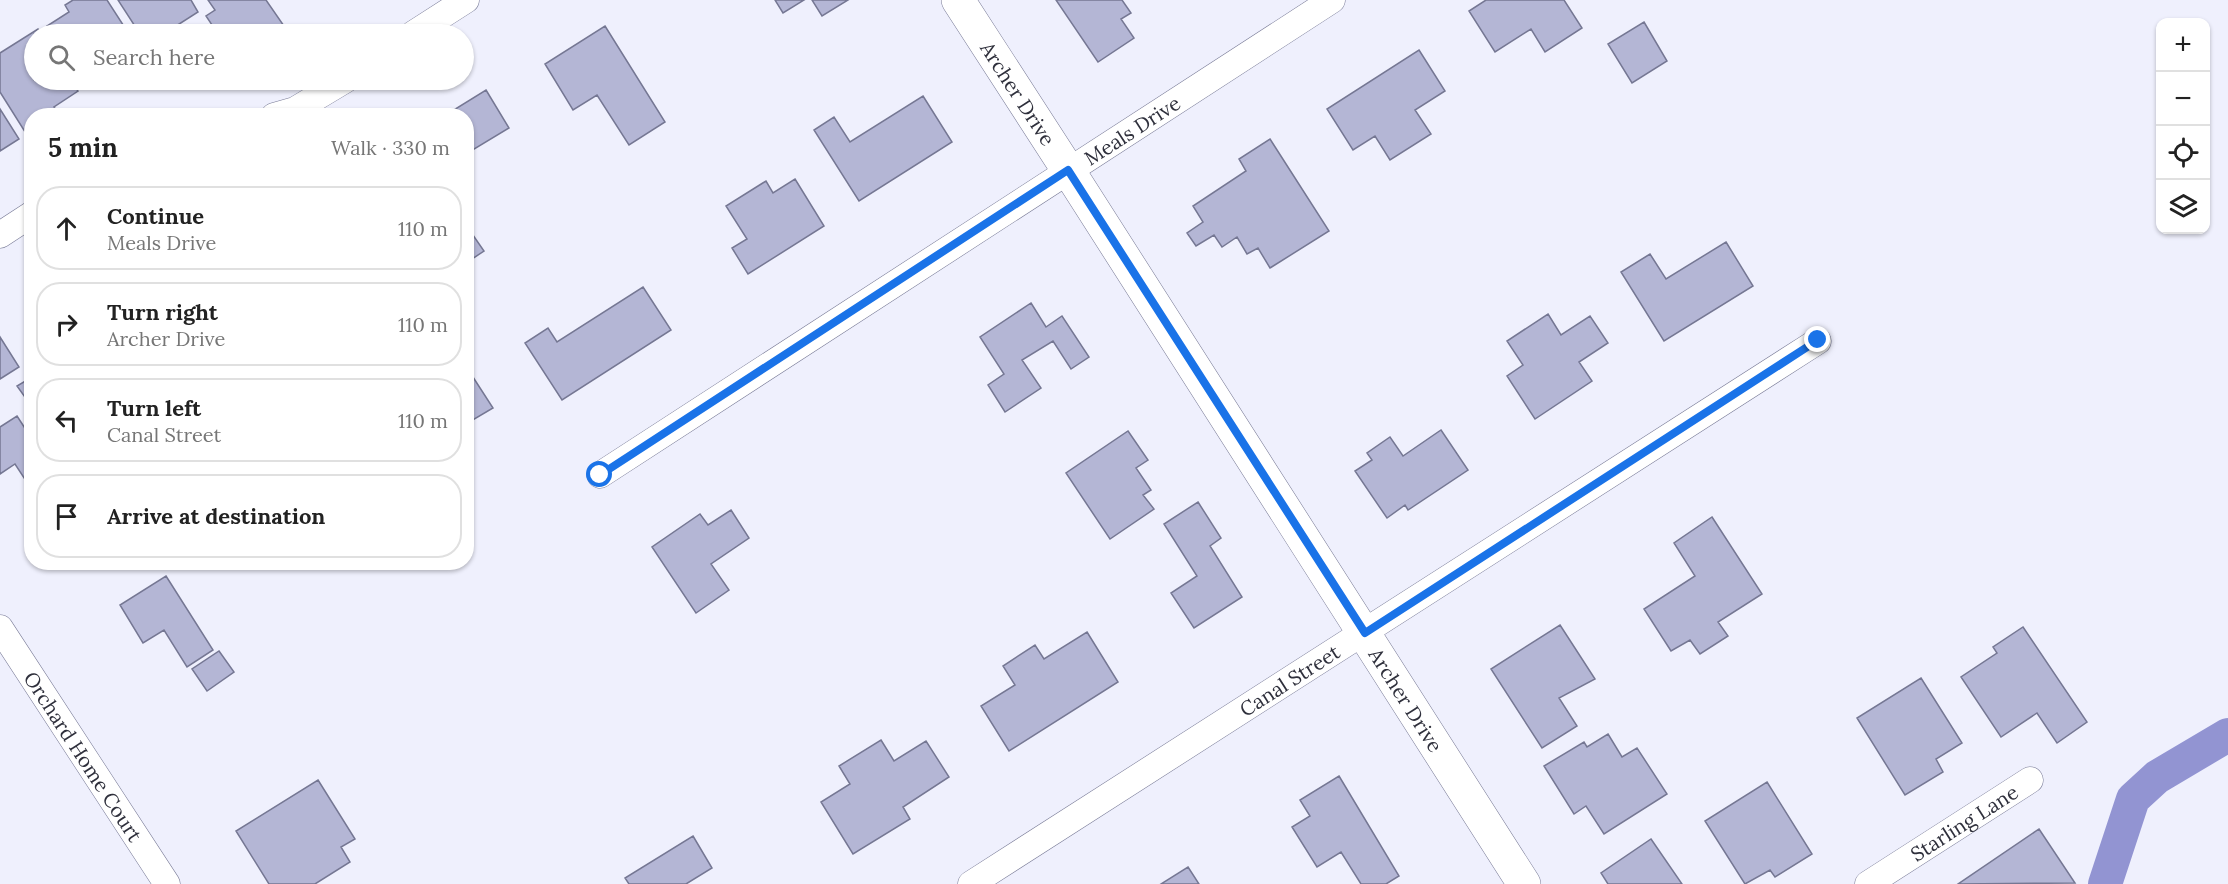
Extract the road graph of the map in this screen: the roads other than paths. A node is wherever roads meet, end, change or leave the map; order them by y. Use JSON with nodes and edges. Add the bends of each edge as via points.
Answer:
{"nodes":[{"id":1,"x":466,"y":0,"type":"edge"},
{"id":2,"x":958,"y":0,"type":"edge"},
{"id":3,"x":1332,"y":0,"type":"edge"},
{"id":4,"x":429,"y":24,"type":"edge"},
{"id":5,"x":328,"y":90,"type":"edge"},
{"id":6,"x":298,"y":108,"type":"edge"},
{"id":7,"x":1068,"y":170,"type":"junction"},
{"id":8,"x":24,"y":219,"type":"edge"},
{"id":9,"x":0,"y":235,"type":"edge"},
{"id":10,"x":1818,"y":340,"type":"dead end"},
{"id":11,"x":600,"y":475,"type":"dead end"},
{"id":12,"x":0,"y":628,"type":"edge"},
{"id":13,"x":1365,"y":633,"type":"junction"},
{"id":14,"x":2030,"y":780,"type":"dead end"},
{"id":15,"x":167,"y":884,"type":"edge"},
{"id":16,"x":971,"y":884,"type":"edge"},
{"id":17,"x":1524,"y":884,"type":"edge"},
{"id":18,"x":1868,"y":884,"type":"edge"}],
"edges":[{"from":1,"to":4,"type":"street"},
{"from":2,"to":7,"type":"street","name":"Archer Drive"},
{"from":3,"to":7,"type":"street","name":"Meals Drive"},
{"from":5,"to":6,"type":"street"},
{"from":7,"to":11,"type":"street","name":"Meals Drive"},
{"from":7,"to":13,"type":"street","name":"Archer Drive"},
{"from":8,"to":9,"type":"street"},
{"from":10,"to":13,"type":"street","name":"Canal Street"},
{"from":12,"to":15,"type":"street","name":"Orchard Home Court"},
{"from":13,"to":16,"type":"street","name":"Canal Street"},
{"from":13,"to":17,"type":"street","name":"Archer Drive"},
{"from":14,"to":18,"type":"street","name":"Starling Lane"}]}
